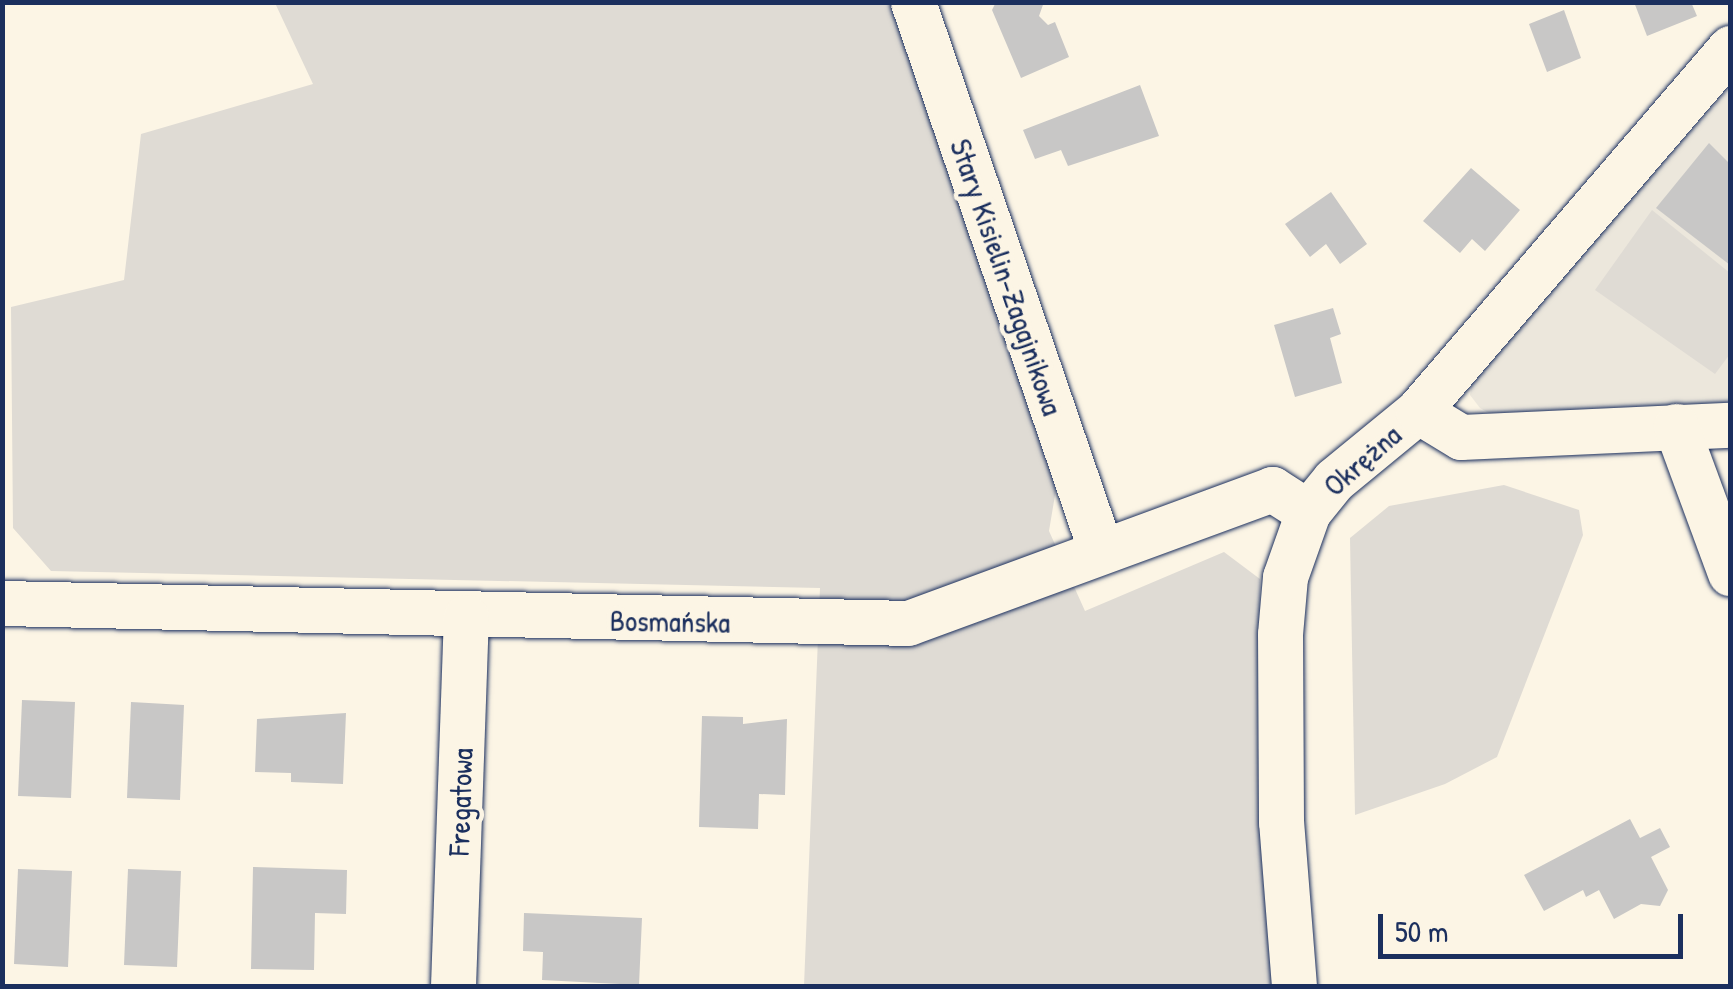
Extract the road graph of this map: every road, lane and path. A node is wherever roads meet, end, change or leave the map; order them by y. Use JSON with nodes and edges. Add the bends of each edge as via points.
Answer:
{"nodes":[{"id":1,"x":913,"y":2,"type":"edge"},
{"id":2,"x":1730,"y":48,"type":"edge"},
{"id":3,"x":1418,"y":411,"type":"junction"},
{"id":4,"x":1676,"y":426,"type":"junction"},
{"id":5,"x":1730,"y":426,"type":"edge"},
{"id":6,"x":1308,"y":512,"type":"junction"},
{"id":7,"x":1101,"y":551,"type":"junction"},
{"id":8,"x":1730,"y":573,"type":"edge"},
{"id":9,"x":2,"y":603,"type":"edge"},
{"id":10,"x":466,"y":618,"type":"junction"},
{"id":11,"x":453,"y":986,"type":"edge"},
{"id":12,"x":1294,"y":986,"type":"edge"}],
"edges":[{"from":1,"to":7,"type":"street","name":"Stary Kisielin-Zagajnikowa"},
{"from":2,"to":3,"type":"street","name":"Okrężna"},
{"from":3,"to":4,"type":"street","via":[[1460,438]]},
{"from":3,"to":6,"type":"street","name":"Okrężna","via":[[1334,480]]},
{"from":4,"to":5,"type":"street"},
{"from":4,"to":8,"type":"street"},
{"from":6,"to":7,"type":"street","name":"Bosmańska","via":[[1272,489]]},
{"from":6,"to":12,"type":"street","name":"Okrężna","via":[[1285,577],[1280,634],[1281,822]]},
{"from":7,"to":10,"type":"street","name":"Bosmańska","via":[[908,623]]},
{"from":9,"to":10,"type":"street","name":"Bosmańska"},
{"from":10,"to":11,"type":"street","name":"Fregatowa"}]}
